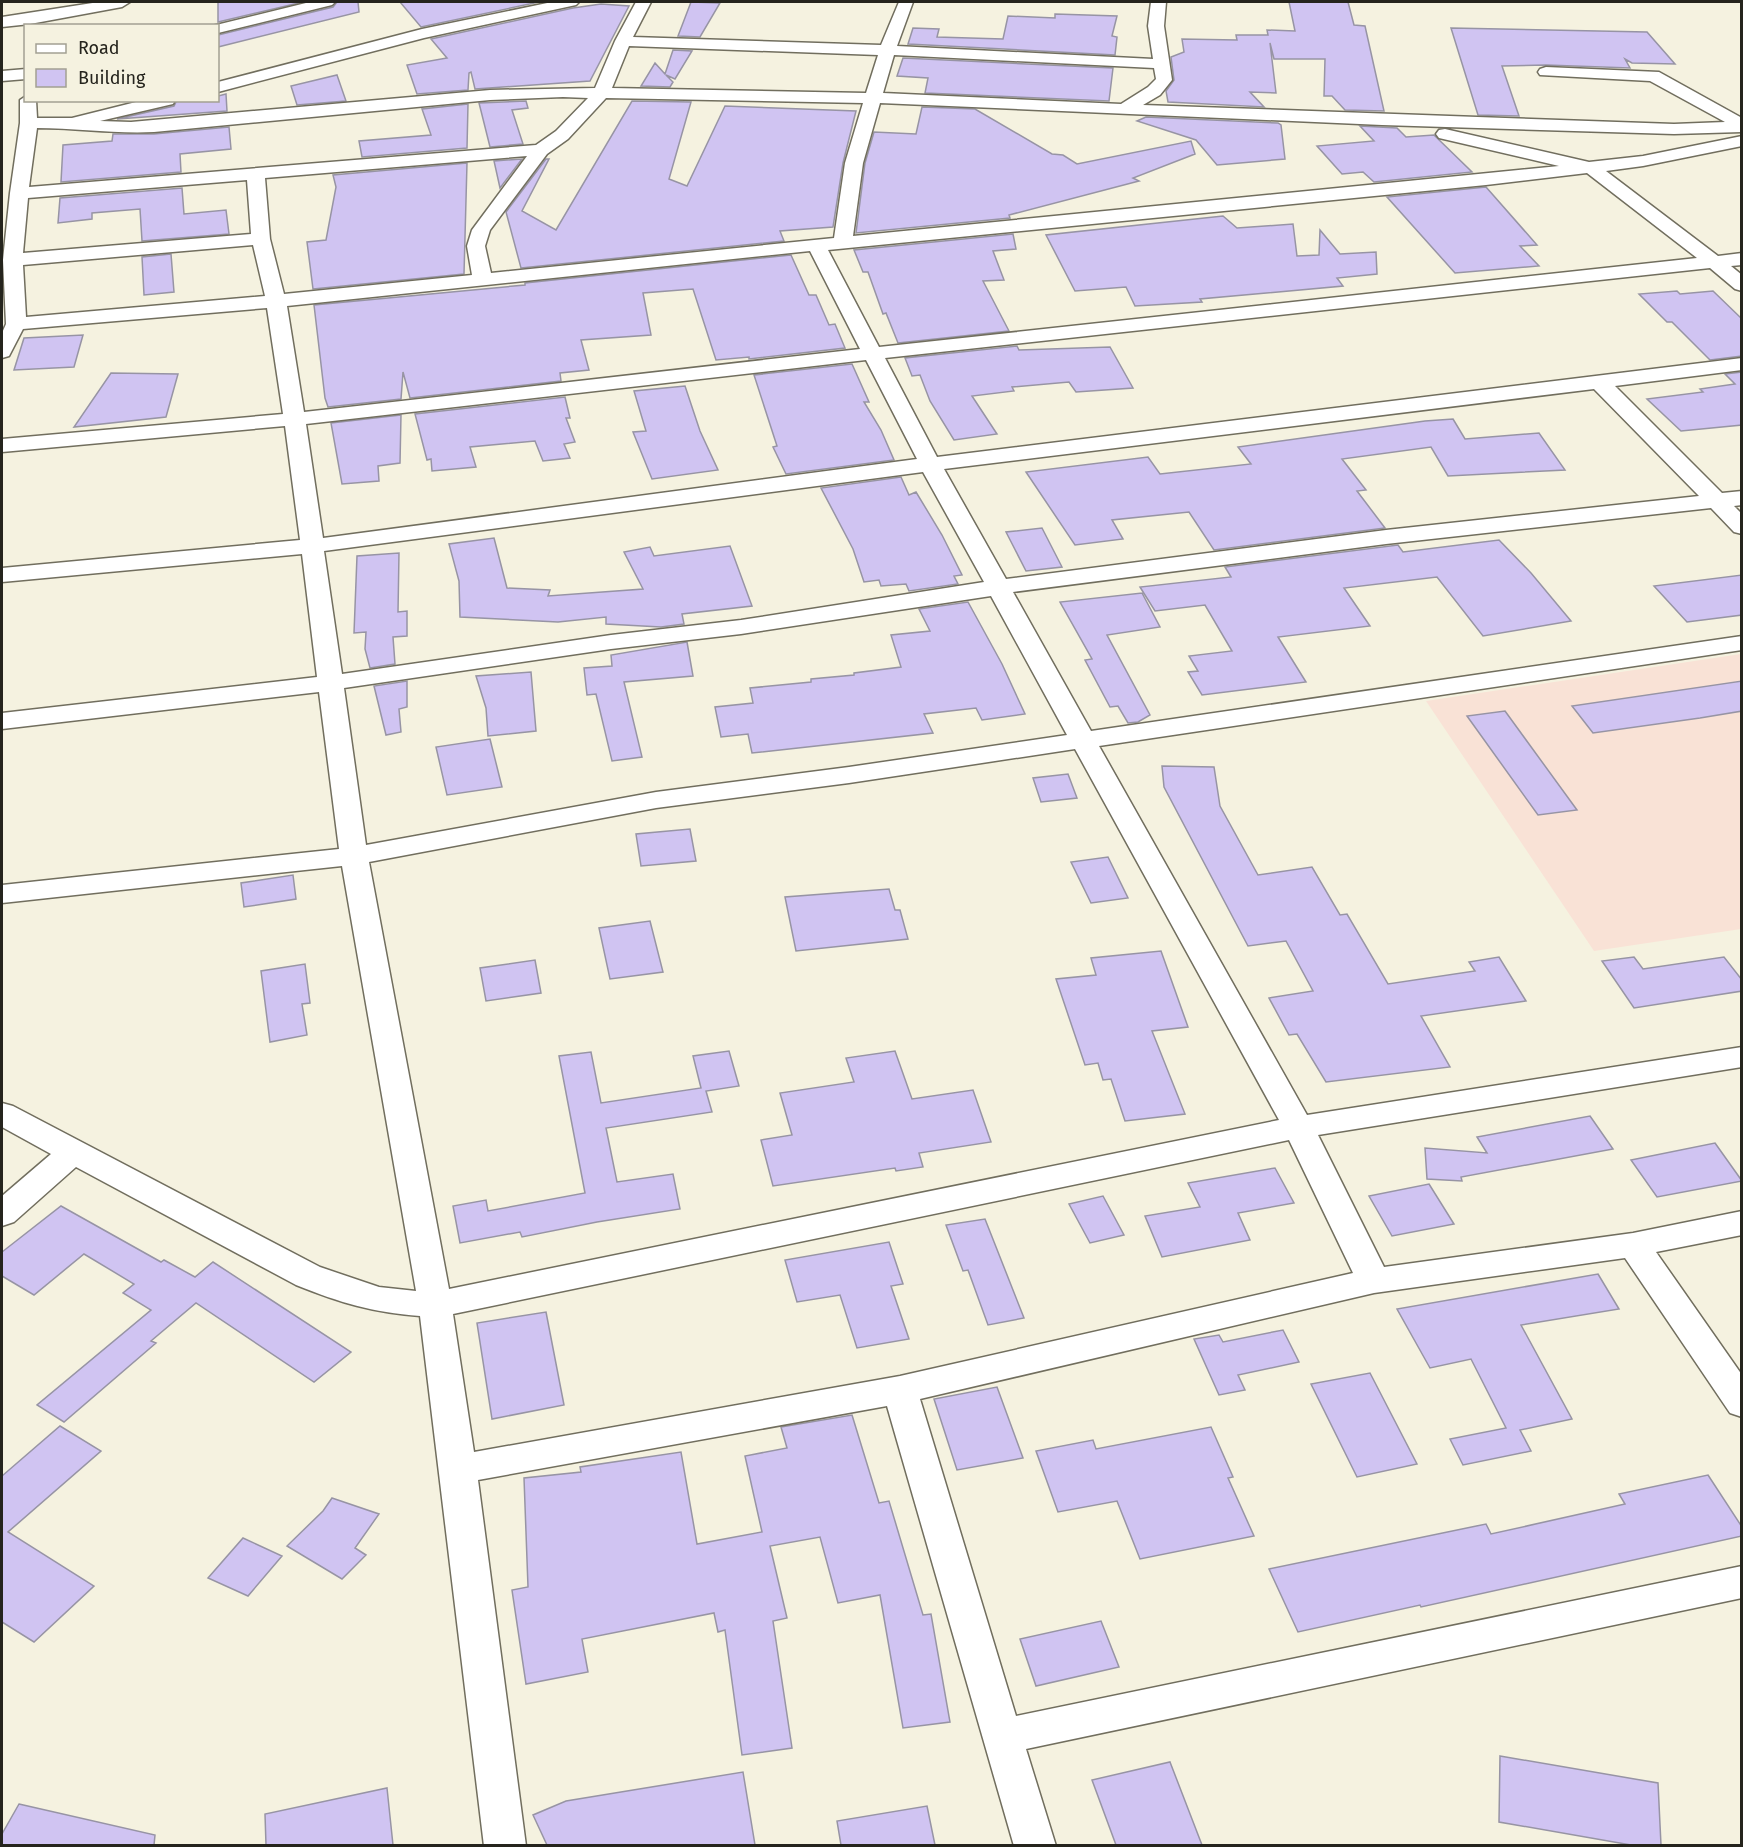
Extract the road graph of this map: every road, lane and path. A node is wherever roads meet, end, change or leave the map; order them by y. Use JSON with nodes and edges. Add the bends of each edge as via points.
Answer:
{"nodes":[{"id":1,"x":28,"y":2,"type":"edge"},
{"id":2,"x":122,"y":2,"type":"edge"},
{"id":3,"x":327,"y":2,"type":"edge"},
{"id":4,"x":571,"y":2,"type":"edge"},
{"id":5,"x":643,"y":2,"type":"edge"},
{"id":6,"x":906,"y":2,"type":"edge"},
{"id":7,"x":1159,"y":2,"type":"edge"},
{"id":8,"x":2,"y":22,"type":"edge"},
{"id":9,"x":30,"y":22,"type":"edge"},
{"id":10,"x":219,"y":28,"type":"edge"},
{"id":11,"x":623,"y":41,"type":"junction"},
{"id":12,"x":887,"y":51,"type":"junction"},
{"id":13,"x":1163,"y":64,"type":"junction"},
{"id":14,"x":1546,"y":72,"type":"dead end"},
{"id":15,"x":24,"y":74,"type":"edge"},
{"id":16,"x":2,"y":76,"type":"edge"},
{"id":17,"x":219,"y":87,"type":"edge"},
{"id":18,"x":602,"y":92,"type":"junction"},
{"id":19,"x":872,"y":98,"type":"junction"},
{"id":20,"x":28,"y":102,"type":"edge"},
{"id":21,"x":159,"y":102,"type":"edge"},
{"id":22,"x":1126,"y":108,"type":"junction"},
{"id":23,"x":1382,"y":120,"type":"junction"},
{"id":24,"x":29,"y":123,"type":"junction"},
{"id":25,"x":72,"y":123,"type":"junction"},
{"id":26,"x":1742,"y":126,"type":"edge"},
{"id":27,"x":1742,"y":141,"type":"edge"},
{"id":28,"x":541,"y":150,"type":"junction"},
{"id":29,"x":1591,"y":168,"type":"junction"},
{"id":30,"x":255,"y":172,"type":"junction"},
{"id":31,"x":2,"y":185,"type":"edge"},
{"id":32,"x":20,"y":188,"type":"junction"},
{"id":33,"x":261,"y":239,"type":"junction"},
{"id":34,"x":843,"y":243,"type":"junction"},
{"id":35,"x":816,"y":245,"type":"junction"},
{"id":36,"x":1742,"y":259,"type":"edge"},
{"id":37,"x":13,"y":260,"type":"junction"},
{"id":38,"x":1713,"y":262,"type":"junction"},
{"id":39,"x":482,"y":279,"type":"junction"},
{"id":40,"x":1742,"y":285,"type":"edge"},
{"id":41,"x":276,"y":301,"type":"junction"},
{"id":42,"x":16,"y":324,"type":"junction"},
{"id":43,"x":2,"y":352,"type":"edge"},
{"id":44,"x":874,"y":353,"type":"junction"},
{"id":45,"x":1742,"y":364,"type":"edge"},
{"id":46,"x":1598,"y":381,"type":"junction"},
{"id":47,"x":295,"y":419,"type":"junction"},
{"id":48,"x":2,"y":446,"type":"edge"},
{"id":49,"x":930,"y":464,"type":"junction"},
{"id":50,"x":1742,"y":498,"type":"edge"},
{"id":51,"x":1714,"y":501,"type":"junction"},
{"id":52,"x":1742,"y":527,"type":"edge"},
{"id":53,"x":312,"y":546,"type":"junction"},
{"id":54,"x":2,"y":575,"type":"edge"},
{"id":55,"x":1000,"y":588,"type":"junction"},
{"id":56,"x":1742,"y":643,"type":"edge"},
{"id":57,"x":330,"y":683,"type":"junction"},
{"id":58,"x":2,"y":721,"type":"edge"},
{"id":59,"x":1083,"y":740,"type":"junction"},
{"id":60,"x":354,"y":856,"type":"junction"},
{"id":61,"x":2,"y":894,"type":"edge"},
{"id":62,"x":1742,"y":1057,"type":"edge"},
{"id":63,"x":2,"y":1114,"type":"edge"},
{"id":64,"x":1298,"y":1127,"type":"junction"},
{"id":65,"x":73,"y":1152,"type":"junction"},
{"id":66,"x":2,"y":1215,"type":"edge"},
{"id":67,"x":1742,"y":1223,"type":"edge"},
{"id":68,"x":1633,"y":1245,"type":"junction"},
{"id":69,"x":1374,"y":1281,"type":"junction"},
{"id":70,"x":435,"y":1305,"type":"junction"},
{"id":71,"x":900,"y":1390,"type":"junction"},
{"id":72,"x":1742,"y":1403,"type":"edge"},
{"id":73,"x":458,"y":1469,"type":"junction"},
{"id":74,"x":1742,"y":1582,"type":"edge"},
{"id":75,"x":1004,"y":1736,"type":"junction"},
{"id":76,"x":505,"y":1845,"type":"edge"},
{"id":77,"x":1035,"y":1845,"type":"edge"}],
"edges":[{"from":1,"to":9,"type":"street"},
{"from":2,"to":9,"type":"street"},
{"from":3,"to":10,"type":"street"},
{"from":4,"to":17,"type":"street","via":[[422,34]]},
{"from":5,"to":11,"type":"street"},
{"from":6,"to":12,"type":"street"},
{"from":7,"to":13,"type":"street","via":[[1156,26]]},
{"from":8,"to":9,"type":"street"},
{"from":11,"to":12,"type":"street"},
{"from":11,"to":18,"type":"street"},
{"from":12,"to":13,"type":"street"},
{"from":12,"to":19,"type":"street"},
{"from":13,"to":22,"type":"street","via":[[1164,80]]},
{"from":14,"to":26,"type":"street","via":[[1653,76]]},
{"from":15,"to":16,"type":"street"},
{"from":18,"to":19,"type":"street"},
{"from":18,"to":25,"type":"street","via":[[490,95],[134,128]]},
{"from":18,"to":28,"type":"street","via":[[562,135]]},
{"from":19,"to":22,"type":"street"},
{"from":19,"to":34,"type":"street","via":[[854,163]]},
{"from":20,"to":24,"type":"street"},
{"from":21,"to":25,"type":"street"},
{"from":22,"to":23,"type":"street"},
{"from":23,"to":26,"type":"street","via":[[1674,129]]},
{"from":23,"to":29,"type":"street"},
{"from":24,"to":25,"type":"street"},
{"from":24,"to":32,"type":"street"},
{"from":27,"to":29,"type":"street"},
{"from":28,"to":30,"type":"street"},
{"from":28,"to":39,"type":"street","via":[[481,230],[476,246]]},
{"from":29,"to":34,"type":"street"},
{"from":29,"to":38,"type":"street"},
{"from":30,"to":32,"type":"street"},
{"from":30,"to":33,"type":"street"},
{"from":31,"to":32,"type":"street"},
{"from":32,"to":37,"type":"street"},
{"from":33,"to":37,"type":"street"},
{"from":33,"to":41,"type":"street"},
{"from":34,"to":35,"type":"street"},
{"from":35,"to":39,"type":"street"},
{"from":35,"to":44,"type":"street"},
{"from":36,"to":38,"type":"street"},
{"from":37,"to":42,"type":"street"},
{"from":38,"to":40,"type":"street"},
{"from":38,"to":44,"type":"street"},
{"from":39,"to":41,"type":"street"},
{"from":41,"to":42,"type":"street"},
{"from":41,"to":47,"type":"street"},
{"from":42,"to":43,"type":"street"},
{"from":44,"to":47,"type":"street"},
{"from":44,"to":49,"type":"street"},
{"from":45,"to":46,"type":"street"},
{"from":46,"to":49,"type":"street"},
{"from":46,"to":51,"type":"street"},
{"from":47,"to":48,"type":"street"},
{"from":47,"to":53,"type":"street"},
{"from":49,"to":53,"type":"street"},
{"from":49,"to":55,"type":"street"},
{"from":50,"to":51,"type":"street"},
{"from":51,"to":52,"type":"street"},
{"from":51,"to":55,"type":"street","via":[[1386,537]]},
{"from":53,"to":54,"type":"street"},
{"from":53,"to":57,"type":"street"},
{"from":55,"to":57,"type":"street"},
{"from":55,"to":59,"type":"street"},
{"from":56,"to":59,"type":"street"},
{"from":57,"to":58,"type":"street"},
{"from":57,"to":60,"type":"street"},
{"from":59,"to":60,"type":"street","via":[[657,800]]},
{"from":59,"to":64,"type":"street"},
{"from":60,"to":61,"type":"street"},
{"from":60,"to":70,"type":"street"},
{"from":62,"to":64,"type":"street"},
{"from":63,"to":65,"type":"street"},
{"from":64,"to":69,"type":"street"},
{"from":64,"to":70,"type":"street"},
{"from":65,"to":66,"type":"street"},
{"from":65,"to":70,"type":"street","via":[[308,1276],[379,1300]]},
{"from":67,"to":68,"type":"street"},
{"from":68,"to":69,"type":"street"},
{"from":68,"to":72,"type":"street"},
{"from":69,"to":71,"type":"street"},
{"from":70,"to":73,"type":"street"},
{"from":71,"to":73,"type":"street"},
{"from":71,"to":75,"type":"street"},
{"from":73,"to":76,"type":"street"},
{"from":74,"to":75,"type":"street"},
{"from":75,"to":77,"type":"street"}]}
